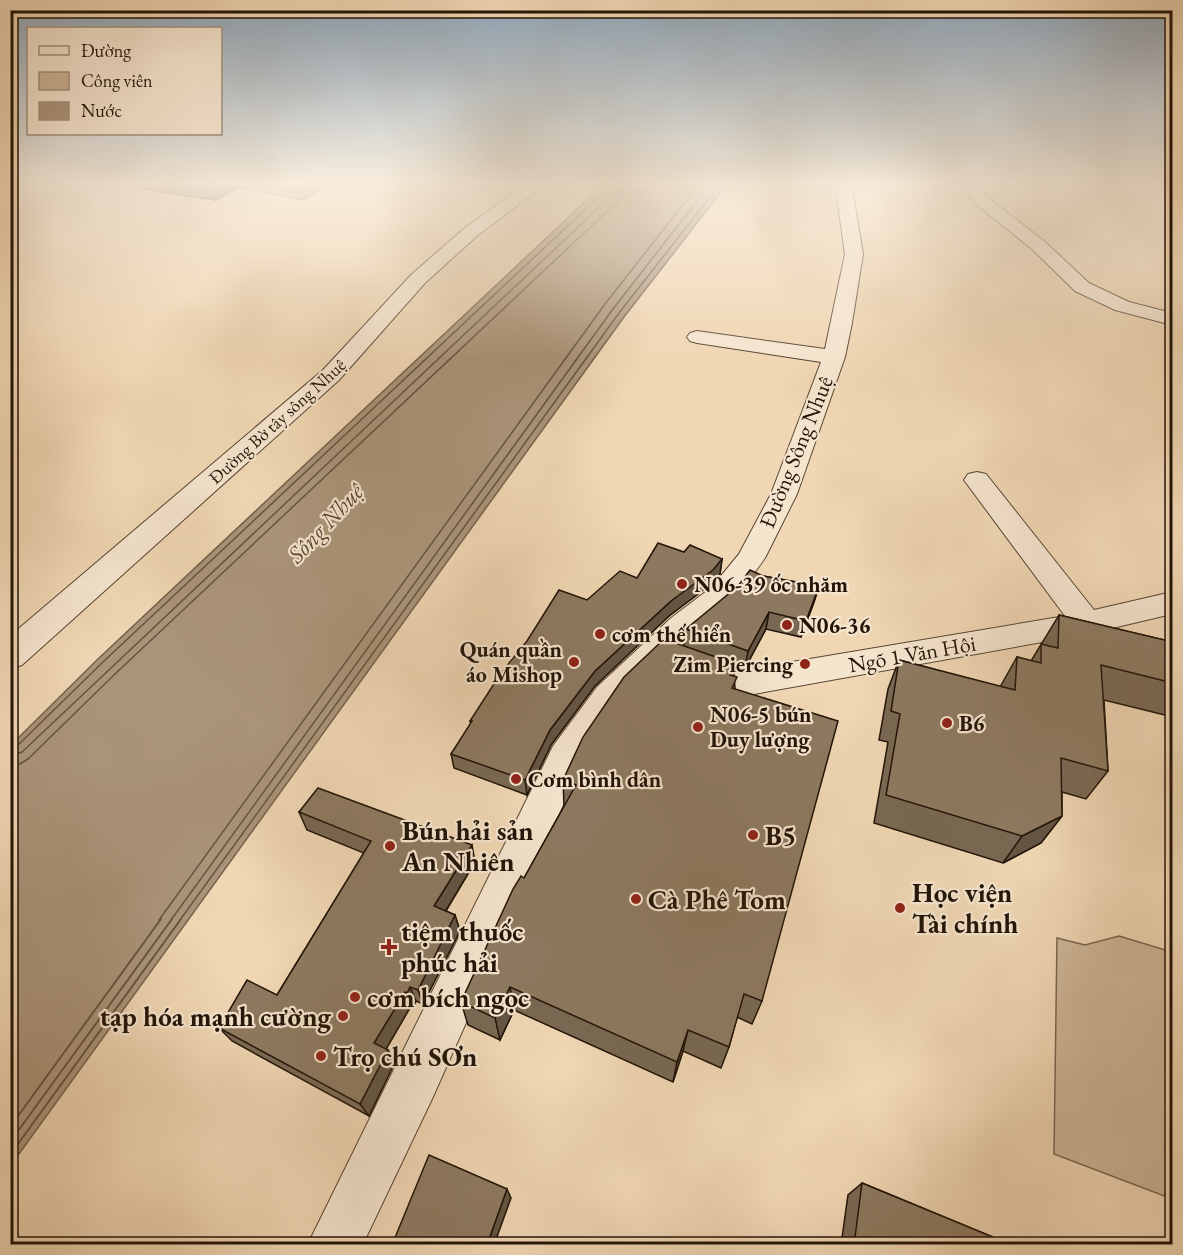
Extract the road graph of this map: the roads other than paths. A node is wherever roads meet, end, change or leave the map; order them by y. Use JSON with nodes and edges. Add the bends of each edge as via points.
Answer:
{"nodes":[{"id":1,"x":460,"y":242,"type":"edge"},
{"id":2,"x":852,"y":242,"type":"edge"},
{"id":3,"x":1034,"y":242,"type":"edge"},
{"id":4,"x":1173,"y":319,"type":"edge"},
{"id":5,"x":697,"y":337,"type":"dead end"},
{"id":6,"x":834,"y":357,"type":"junction"},
{"id":7,"x":977,"y":480,"type":"dead end"},
{"id":8,"x":1173,"y":603,"type":"edge"},
{"id":9,"x":1087,"y":623,"type":"junction"},
{"id":10,"x":655,"y":651,"type":"junction"},
{"id":11,"x":10,"y":656,"type":"edge"},
{"id":12,"x":335,"y":1245,"type":"edge"}],
"edges":[{"from":1,"to":11,"type":"street","name":"Đường Bờ tây sông Nhuệ","via":[[425,272],[331,375]]},
{"from":2,"to":6,"type":"street","name":"Đường Sông Nhuệ","via":[[854,254]]},
{"from":3,"to":4,"type":"street","via":[[1082,287],[1122,306]]},
{"from":5,"to":6,"type":"street"},
{"from":6,"to":10,"type":"street","name":"Đường Sông Nhuệ","via":[[784,494],[751,558],[723,594]]},
{"from":7,"to":9,"type":"street"},
{"from":8,"to":9,"type":"street","name":"Ngõ 1 Văn Hội"},
{"from":9,"to":10,"type":"street","name":"Ngõ 1 Văn Hội","via":[[743,683]]},
{"from":10,"to":12,"type":"street","name":"Đường Sông Nhuệ","via":[[609,696],[566,757]]}]}
